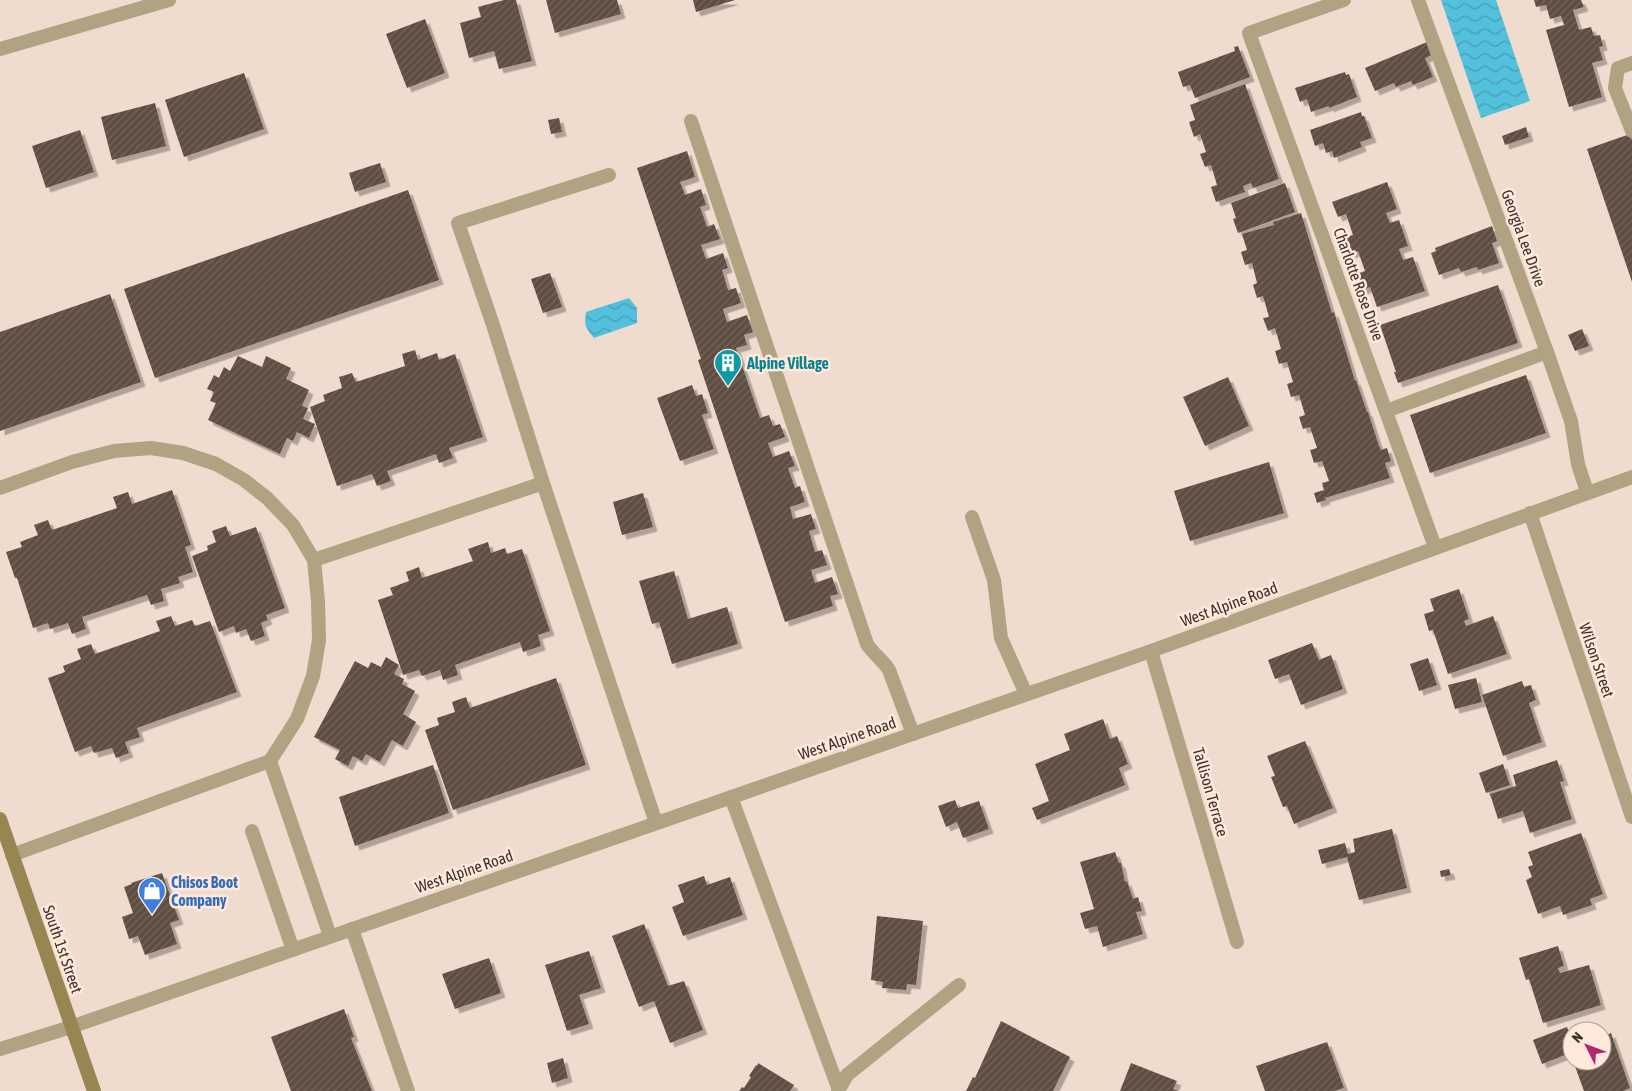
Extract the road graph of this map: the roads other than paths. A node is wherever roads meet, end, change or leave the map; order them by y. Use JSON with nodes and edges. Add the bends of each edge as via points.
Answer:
{"nodes":[{"id":1,"x":169,"y":0,"type":"edge"},
{"id":2,"x":1344,"y":0,"type":"edge"},
{"id":3,"x":1418,"y":0,"type":"edge"},
{"id":4,"x":0,"y":49,"type":"edge"},
{"id":5,"x":1632,"y":63,"type":"edge"},
{"id":6,"x":691,"y":121,"type":"dead end"},
{"id":7,"x":1632,"y":131,"type":"edge"},
{"id":8,"x":609,"y":175,"type":"dead end"},
{"id":9,"x":1547,"y":352,"type":"junction"},
{"id":10,"x":1386,"y":411,"type":"junction"},
{"id":11,"x":1632,"y":477,"type":"edge"},
{"id":12,"x":543,"y":482,"type":"junction"},
{"id":13,"x":0,"y":488,"type":"edge"},
{"id":14,"x":1587,"y":492,"type":"junction"},
{"id":15,"x":1530,"y":513,"type":"junction"},
{"id":16,"x":972,"y":517,"type":"dead end"},
{"id":17,"x":1435,"y":547,"type":"junction"},
{"id":18,"x":314,"y":560,"type":"junction"},
{"id":19,"x":1151,"y":651,"type":"junction"},
{"id":20,"x":1026,"y":694,"type":"junction"},
{"id":21,"x":913,"y":734,"type":"junction"},
{"id":22,"x":270,"y":761,"type":"junction"},
{"id":23,"x":731,"y":797,"type":"junction"},
{"id":24,"x":1632,"y":817,"type":"edge"},
{"id":25,"x":0,"y":819,"type":"edge"},
{"id":26,"x":656,"y":823,"type":"junction"},
{"id":27,"x":252,"y":831,"type":"dead end"},
{"id":28,"x":12,"y":855,"type":"junction"},
{"id":29,"x":352,"y":929,"type":"junction"},
{"id":30,"x":330,"y":936,"type":"junction"},
{"id":31,"x":1236,"y":942,"type":"dead end"},
{"id":32,"x":293,"y":950,"type":"junction"},
{"id":33,"x":959,"y":985,"type":"dead end"},
{"id":34,"x":71,"y":1027,"type":"junction"},
{"id":35,"x":0,"y":1049,"type":"edge"},
{"id":36,"x":839,"y":1090,"type":"edge"},
{"id":37,"x":94,"y":1091,"type":"edge"},
{"id":38,"x":408,"y":1091,"type":"edge"}],
"edges":[{"from":1,"to":4,"type":"street"},
{"from":2,"to":10,"type":"street","name":"Charlotte Rose Drive","via":[[1249,33]]},
{"from":3,"to":9,"type":"street","name":"Georgia Lee Drive"},
{"from":5,"to":7,"type":"street","via":[[1618,68],[1614,88]]},
{"from":6,"to":21,"type":"street","via":[[867,644],[889,670]]},
{"from":8,"to":12,"type":"street","via":[[458,223]]},
{"from":9,"to":10,"type":"street"},
{"from":9,"to":14,"type":"street","name":"Georgia Lee Drive","via":[[1571,421],[1578,464]]},
{"from":10,"to":17,"type":"street","name":"Charlotte Rose Drive"},
{"from":11,"to":14,"type":"street","name":"West Alpine Road"},
{"from":12,"to":18,"type":"street"},
{"from":12,"to":26,"type":"street"},
{"from":13,"to":18,"type":"street","via":[[72,462],[114,451],[151,448],[183,453],[216,464],[267,498],[292,525]]},
{"from":14,"to":15,"type":"street","name":"West Alpine Road"},
{"from":15,"to":17,"type":"street","name":"West Alpine Road"},
{"from":15,"to":24,"type":"street","name":"Wilson Street"},
{"from":16,"to":20,"type":"street","via":[[994,580],[1001,638]]},
{"from":17,"to":19,"type":"street","name":"West Alpine Road"},
{"from":18,"to":22,"type":"street","via":[[319,640],[313,676],[298,719]]},
{"from":19,"to":20,"type":"street","name":"West Alpine Road"},
{"from":19,"to":31,"type":"street","name":"Tallison Terrace"},
{"from":20,"to":21,"type":"street","name":"West Alpine Road"},
{"from":21,"to":23,"type":"street","name":"West Alpine Road"},
{"from":22,"to":28,"type":"street"},
{"from":22,"to":30,"type":"street"},
{"from":23,"to":26,"type":"street","name":"West Alpine Road"},
{"from":23,"to":36,"type":"street"},
{"from":25,"to":28,"type":"main road","name":"South 1st Street"},
{"from":26,"to":29,"type":"street","name":"West Alpine Road"},
{"from":27,"to":32,"type":"street"},
{"from":28,"to":34,"type":"main road","name":"South 1st Street"},
{"from":29,"to":30,"type":"street","name":"West Alpine Road"},
{"from":29,"to":38,"type":"street"},
{"from":30,"to":32,"type":"street","name":"West Alpine Road"},
{"from":32,"to":34,"type":"street","name":"West Alpine Road"},
{"from":33,"to":36,"type":"street","via":[[847,1075]]},
{"from":34,"to":35,"type":"street","name":"West Alpine Road"},
{"from":34,"to":37,"type":"main road","name":"South 1st Street"}]}
